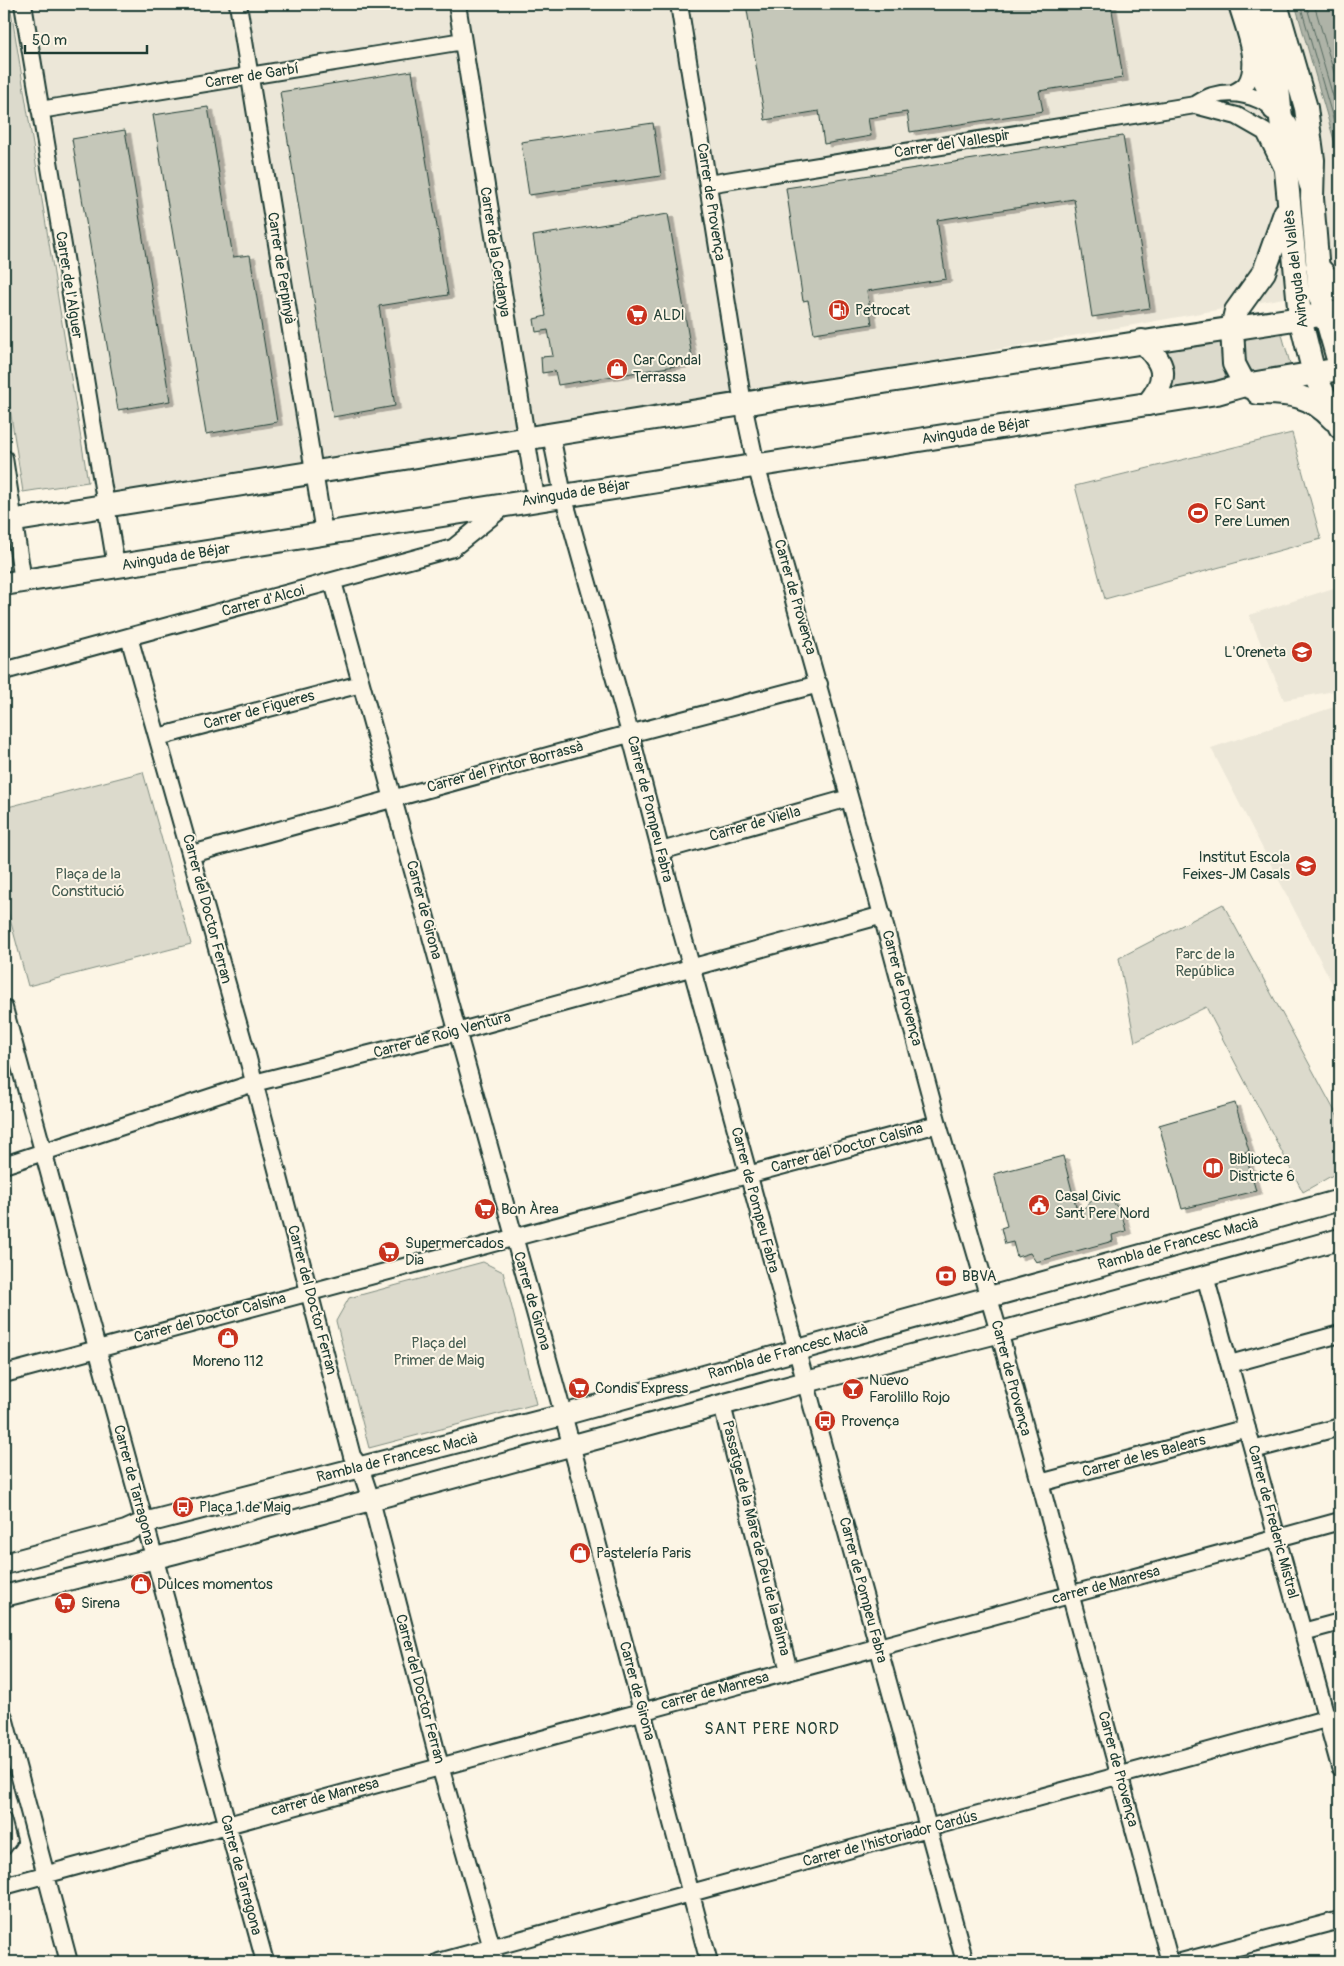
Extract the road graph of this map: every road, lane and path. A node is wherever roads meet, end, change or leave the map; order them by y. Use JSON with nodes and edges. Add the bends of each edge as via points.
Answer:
{"nodes":[{"id":1,"x":24,"y":4,"type":"edge"},
{"id":2,"x":238,"y":4,"type":"edge"},
{"id":3,"x":457,"y":4,"type":"edge"},
{"id":4,"x":679,"y":4,"type":"edge"},
{"id":5,"x":1237,"y":4,"type":"edge"},
{"id":6,"x":1254,"y":4,"type":"edge"},
{"id":7,"x":1276,"y":4,"type":"edge"},
{"id":8,"x":463,"y":41,"type":"junction"},
{"id":9,"x":1251,"y":52,"type":"junction"},
{"id":10,"x":249,"y":76,"type":"junction"},
{"id":11,"x":1233,"y":93,"type":"junction"},
{"id":12,"x":1195,"y":105,"type":"junction"},
{"id":13,"x":1275,"y":109,"type":"junction"},
{"id":14,"x":40,"y":110,"type":"junction"},
{"id":15,"x":1288,"y":179,"type":"junction"},
{"id":16,"x":708,"y":184,"type":"junction"},
{"id":17,"x":1312,"y":198,"type":"junction"},
{"id":18,"x":1288,"y":203,"type":"junction"},
{"id":19,"x":1317,"y":266,"type":"junction"},
{"id":20,"x":1340,"y":292,"type":"edge"},
{"id":21,"x":1332,"y":313,"type":"edge"},
{"id":22,"x":1300,"y":317,"type":"junction"},
{"id":23,"x":1234,"y":319,"type":"junction"},
{"id":24,"x":1142,"y":341,"type":"junction"},
{"id":25,"x":1340,"y":368,"type":"edge"},
{"id":26,"x":1314,"y":374,"type":"junction"},
{"id":27,"x":1244,"y":385,"type":"junction"},
{"id":28,"x":1217,"y":393,"type":"junction"},
{"id":29,"x":1266,"y":393,"type":"junction"},
{"id":30,"x":743,"y":404,"type":"junction"},
{"id":31,"x":1148,"y":404,"type":"junction"},
{"id":32,"x":1340,"y":426,"type":"edge"},
{"id":33,"x":552,"y":436,"type":"junction"},
{"id":34,"x":526,"y":439,"type":"junction"},
{"id":35,"x":4,"y":458,"type":"edge"},
{"id":36,"x":756,"y":465,"type":"junction"},
{"id":37,"x":315,"y":472,"type":"junction"},
{"id":38,"x":564,"y":495,"type":"junction"},
{"id":39,"x":536,"y":499,"type":"junction"},
{"id":40,"x":508,"y":504,"type":"junction"},
{"id":41,"x":106,"y":506,"type":"junction"},
{"id":42,"x":9,"y":521,"type":"edge"},
{"id":43,"x":324,"y":533,"type":"junction"},
{"id":44,"x":116,"y":566,"type":"junction"},
{"id":45,"x":333,"y":582,"type":"junction"},
{"id":46,"x":14,"y":583,"type":"edge"},
{"id":47,"x":129,"y":637,"type":"junction"},
{"id":48,"x":4,"y":671,"type":"edge"},
{"id":49,"x":361,"y":684,"type":"junction"},
{"id":50,"x":819,"y":684,"type":"junction"},
{"id":51,"x":630,"y":733,"type":"junction"},
{"id":52,"x":158,"y":737,"type":"junction"},
{"id":53,"x":393,"y":798,"type":"junction"},
{"id":54,"x":849,"y":798,"type":"junction"},
{"id":55,"x":661,"y":852,"type":"junction"},
{"id":56,"x":192,"y":854,"type":"junction"},
{"id":57,"x":882,"y":915,"type":"junction"},
{"id":58,"x":691,"y":966,"type":"junction"},
{"id":59,"x":4,"y":1008,"type":"edge"},
{"id":60,"x":457,"y":1032,"type":"junction"},
{"id":61,"x":254,"y":1083,"type":"junction"},
{"id":62,"x":938,"y":1124,"type":"junction"},
{"id":63,"x":45,"y":1152,"type":"junction"},
{"id":64,"x":4,"y":1165,"type":"edge"},
{"id":65,"x":750,"y":1174,"type":"junction"},
{"id":66,"x":1340,"y":1200,"type":"edge"},
{"id":67,"x":514,"y":1237,"type":"junction"},
{"id":68,"x":1340,"y":1239,"type":"edge"},
{"id":69,"x":1206,"y":1276,"type":"junction"},
{"id":70,"x":309,"y":1290,"type":"junction"},
{"id":71,"x":988,"y":1296,"type":"junction"},
{"id":72,"x":999,"y":1332,"type":"junction"},
{"id":73,"x":1340,"y":1334,"type":"edge"},
{"id":74,"x":98,"y":1349,"type":"junction"},
{"id":75,"x":796,"y":1350,"type":"junction"},
{"id":76,"x":1230,"y":1364,"type":"junction"},
{"id":77,"x":4,"y":1374,"type":"edge"},
{"id":78,"x":806,"y":1382,"type":"junction"},
{"id":79,"x":722,"y":1404,"type":"junction"},
{"id":80,"x":563,"y":1415,"type":"junction"},
{"id":81,"x":1340,"y":1427,"type":"edge"},
{"id":82,"x":1247,"y":1428,"type":"junction"},
{"id":83,"x":572,"y":1446,"type":"junction"},
{"id":84,"x":1253,"y":1450,"type":"junction"},
{"id":85,"x":360,"y":1467,"type":"junction"},
{"id":86,"x":1040,"y":1483,"type":"junction"},
{"id":87,"x":371,"y":1500,"type":"junction"},
{"id":88,"x":1340,"y":1521,"type":"edge"},
{"id":89,"x":144,"y":1523,"type":"junction"},
{"id":90,"x":1277,"y":1538,"type":"junction"},
{"id":91,"x":153,"y":1558,"type":"junction"},
{"id":92,"x":4,"y":1564,"type":"edge"},
{"id":93,"x":1071,"y":1594,"type":"junction"},
{"id":94,"x":4,"y":1596,"type":"edge"},
{"id":95,"x":1340,"y":1622,"type":"edge"},
{"id":96,"x":1303,"y":1632,"type":"junction"},
{"id":97,"x":878,"y":1647,"type":"junction"},
{"id":98,"x":789,"y":1671,"type":"junction"},
{"id":99,"x":643,"y":1711,"type":"junction"},
{"id":100,"x":4,"y":1717,"type":"edge"},
{"id":101,"x":1334,"y":1717,"type":"edge"},
{"id":102,"x":440,"y":1766,"type":"junction"},
{"id":103,"x":1340,"y":1768,"type":"edge"},
{"id":104,"x":1119,"y":1776,"type":"junction"},
{"id":105,"x":4,"y":1819,"type":"edge"},
{"id":106,"x":227,"y":1824,"type":"junction"},
{"id":107,"x":928,"y":1828,"type":"junction"},
{"id":108,"x":4,"y":1849,"type":"edge"},
{"id":109,"x":45,"y":1875,"type":"junction"},
{"id":110,"x":4,"y":1886,"type":"edge"},
{"id":111,"x":690,"y":1893,"type":"junction"},
{"id":112,"x":1340,"y":1920,"type":"edge"},
{"id":113,"x":494,"y":1955,"type":"edge"},
{"id":114,"x":69,"y":1962,"type":"edge"},
{"id":115,"x":265,"y":1962,"type":"edge"},
{"id":116,"x":439,"y":1962,"type":"edge"},
{"id":117,"x":710,"y":1962,"type":"edge"},
{"id":118,"x":965,"y":1962,"type":"edge"},
{"id":119,"x":1170,"y":1962,"type":"edge"},
{"id":120,"x":1181,"y":1962,"type":"edge"}],
"edges":[{"from":1,"to":14,"type":"street","name":"Carrer de l'Alguer"},
{"from":2,"to":10,"type":"street","name":"Carrer de Perpinyà"},
{"from":3,"to":8,"type":"street","name":"Carrer de la Cerdanya"},
{"from":4,"to":16,"type":"street","name":"Carrer de Provença"},
{"from":5,"to":9,"type":"street","name":"Avinguda del Vallès"},
{"from":6,"to":13,"type":"main road","name":"Avinguda del Vallès","via":[[1278,87]]},
{"from":7,"to":17,"type":"main road","name":"Avinguda del Vallès","via":[[1306,108],[1313,160]]},
{"from":8,"to":10,"type":"street","name":"Carrer de Garbí"},
{"from":8,"to":34,"type":"street","name":"Carrer de la Cerdanya"},
{"from":9,"to":11,"type":"street","name":"Avinguda del Vallès","via":[[1250,75],[1245,86]]},
{"from":9,"to":13,"type":"street","name":"Avinguda del Vallès"},
{"from":10,"to":14,"type":"street","name":"Carrer de Garbí"},
{"from":10,"to":37,"type":"street","name":"Carrer de Perpinyà"},
{"from":11,"to":12,"type":"street","via":[[1212,96]]},
{"from":11,"to":13,"type":"street","via":[[1252,96]]},
{"from":12,"to":15,"type":"street","via":[[1224,111],[1265,132]]},
{"from":12,"to":16,"type":"street","name":"Carrer del Vallespir"},
{"from":13,"to":15,"type":"main road","name":"Avinguda del Vallès"},
{"from":13,"to":17,"type":"street","via":[[1293,132]]},
{"from":14,"to":41,"type":"street","name":"Carrer de l'Alguer"},
{"from":15,"to":18,"type":"main road","name":"Avinguda del Vallès"},
{"from":16,"to":30,"type":"street","name":"Carrer de Provença"},
{"from":17,"to":19,"type":"main road","name":"Avinguda del Vallès"},
{"from":18,"to":22,"type":"main road","name":"Avinguda del Vallès"},
{"from":18,"to":23,"type":"main road","via":[[1264,272]]},
{"from":19,"to":20,"type":"main road","name":"Avinguda del Vallès"},
{"from":19,"to":21,"type":"main road","name":"Avinguda del Vallès"},
{"from":21,"to":22,"type":"main road"},
{"from":21,"to":25,"type":"main road","name":"Avinguda del Vallès"},
{"from":22,"to":23,"type":"main road"},
{"from":22,"to":26,"type":"main road","name":"Avinguda del Vallès"},
{"from":23,"to":24,"type":"main road","via":[[1194,333]]},
{"from":23,"to":27,"type":"main road","via":[[1234,364]]},
{"from":24,"to":30,"type":"main road"},
{"from":24,"to":31,"type":"main road","via":[[1156,354],[1163,368],[1161,383]]},
{"from":25,"to":26,"type":"main road","name":"Avinguda de Béjar"},
{"from":26,"to":27,"type":"main road","name":"Avinguda de Béjar"},
{"from":26,"to":32,"type":"main road","name":"Avinguda del Vallès"},
{"from":27,"to":28,"type":"main road","name":"Avinguda de Béjar"},
{"from":27,"to":29,"type":"main road"},
{"from":28,"to":29,"type":"main road","name":"Avinguda del Vallès"},
{"from":28,"to":31,"type":"main road","name":"Avinguda de Béjar"},
{"from":29,"to":32,"type":"main road","name":"Avinguda del Vallès","via":[[1306,397],[1321,406]]},
{"from":30,"to":33,"type":"main road"},
{"from":30,"to":36,"type":"street","name":"Carrer de Provença"},
{"from":31,"to":36,"type":"main road","name":"Avinguda de Béjar"},
{"from":33,"to":34,"type":"main road"},
{"from":33,"to":38,"type":"street","name":"Carrer de Pompeu Fabra"},
{"from":34,"to":37,"type":"main road"},
{"from":34,"to":39,"type":"street","name":"Carrer de la Cerdanya"},
{"from":35,"to":42,"type":"street"},
{"from":36,"to":38,"type":"main road","name":"Avinguda de Béjar"},
{"from":36,"to":50,"type":"street","name":"Carrer de Provença"},
{"from":37,"to":41,"type":"main road"},
{"from":37,"to":43,"type":"street","name":"Carrer de Perpinyà"},
{"from":38,"to":39,"type":"main road","name":"Avinguda de Béjar"},
{"from":38,"to":51,"type":"street","name":"Carrer de Pompeu Fabra"},
{"from":39,"to":40,"type":"main road","name":"Avinguda de Béjar"},
{"from":40,"to":43,"type":"main road","name":"Avinguda de Béjar"},
{"from":40,"to":45,"type":"street","name":"Carrer d'Alcoi","via":[[454,548]]},
{"from":41,"to":42,"type":"main road"},
{"from":41,"to":44,"type":"street","name":"Carrer de l'Alguer"},
{"from":42,"to":46,"type":"street"},
{"from":43,"to":44,"type":"main road","name":"Avinguda de Béjar"},
{"from":44,"to":46,"type":"main road","name":"Avinguda de Béjar"},
{"from":45,"to":47,"type":"street","name":"Carrer d'Alcoi"},
{"from":45,"to":49,"type":"street","name":"Carrer de Girona"},
{"from":47,"to":48,"type":"street","name":"Carrer d'Alcoi"},
{"from":47,"to":52,"type":"street","name":"Carrer del Doctor Ferran"},
{"from":49,"to":52,"type":"street","name":"Carrer de Figueres"},
{"from":49,"to":53,"type":"street","name":"Carrer de Girona"},
{"from":50,"to":51,"type":"street","name":"Carrer del Pintor Borrassà"},
{"from":50,"to":54,"type":"street","name":"Carrer de Provença"},
{"from":51,"to":53,"type":"street","name":"Carrer del Pintor Borrassà"},
{"from":51,"to":55,"type":"street","name":"Carrer de Pompeu Fabra"},
{"from":52,"to":56,"type":"street","name":"Carrer del Doctor Ferran"},
{"from":53,"to":56,"type":"street","name":"Carrer del Pintor Borrassà"},
{"from":53,"to":60,"type":"street","name":"Carrer de Girona"},
{"from":54,"to":55,"type":"street","name":"Carrer de Viella"},
{"from":54,"to":57,"type":"street","name":"Carrer de Provença"},
{"from":55,"to":58,"type":"street","name":"Carrer de Pompeu Fabra"},
{"from":56,"to":61,"type":"street","name":"Carrer del Doctor Ferran"},
{"from":57,"to":58,"type":"street","name":"Carrer de Roig Ventura"},
{"from":57,"to":62,"type":"street","name":"Carrer de Provença"},
{"from":58,"to":60,"type":"street","name":"Carrer de Roig Ventura"},
{"from":58,"to":65,"type":"street","name":"Carrer de Pompeu Fabra"},
{"from":59,"to":63,"type":"street","name":"Carrer de Tarragona"},
{"from":60,"to":61,"type":"street","name":"Carrer de Roig Ventura"},
{"from":60,"to":67,"type":"street","name":"Carrer de Girona"},
{"from":61,"to":63,"type":"street","name":"Carrer de Roig Ventura"},
{"from":61,"to":70,"type":"street","name":"Carrer del Doctor Ferran"},
{"from":62,"to":65,"type":"street","name":"Carrer del Doctor Calsina"},
{"from":62,"to":71,"type":"street","name":"Carrer de Provença"},
{"from":63,"to":64,"type":"street","name":"Carrer de Roig Ventura"},
{"from":63,"to":74,"type":"street","name":"Carrer de Tarragona"},
{"from":65,"to":67,"type":"street","name":"Carrer del Doctor Calsina"},
{"from":65,"to":75,"type":"street","name":"Carrer de Pompeu Fabra"},
{"from":66,"to":71,"type":"street","name":"Rambla de Francesc Macià"},
{"from":67,"to":70,"type":"street","name":"Carrer del Doctor Calsina"},
{"from":67,"to":80,"type":"street","name":"Carrer de Girona"},
{"from":68,"to":69,"type":"street"},
{"from":69,"to":72,"type":"street"},
{"from":69,"to":76,"type":"street","name":"Carrer de Frederic Mistral"},
{"from":70,"to":74,"type":"street","name":"Carrer del Doctor Calsina"},
{"from":70,"to":85,"type":"street","name":"Carrer del Doctor Ferran","via":[[352,1456]]},
{"from":71,"to":72,"type":"street","name":"Carrer de Provença"},
{"from":71,"to":75,"type":"street","name":"Rambla de Francesc Macià"},
{"from":72,"to":78,"type":"street"},
{"from":72,"to":86,"type":"street","name":"Carrer de Provença"},
{"from":73,"to":76,"type":"street"},
{"from":74,"to":77,"type":"street","name":"Carrer del Doctor Calsina"},
{"from":74,"to":89,"type":"street","name":"Carrer de Tarragona"},
{"from":75,"to":78,"type":"street","name":"Carrer de Pompeu Fabra"},
{"from":75,"to":80,"type":"street","name":"Rambla de Francesc Macià"},
{"from":76,"to":82,"type":"street","name":"Carrer de Frederic Mistral"},
{"from":78,"to":79,"type":"street"},
{"from":78,"to":97,"type":"street","name":"Carrer de Pompeu Fabra"},
{"from":79,"to":83,"type":"street"},
{"from":79,"to":98,"type":"street","name":"Passatge de la Mare de Déu de la Balma"},
{"from":80,"to":83,"type":"street","name":"Carrer de Girona"},
{"from":80,"to":85,"type":"street","name":"Rambla de Francesc Macià"},
{"from":81,"to":84,"type":"street"},
{"from":82,"to":84,"type":"street","name":"Carrer de Frederic Mistral"},
{"from":82,"to":86,"type":"street","name":"Carrer de les Balears"},
{"from":83,"to":87,"type":"street"},
{"from":83,"to":99,"type":"street","name":"Carrer de Girona"},
{"from":84,"to":90,"type":"street","name":"Carrer de Frederic Mistral"},
{"from":85,"to":87,"type":"street","name":"Carrer del Doctor Ferran"},
{"from":85,"to":89,"type":"street","name":"Rambla de Francesc Macià"},
{"from":86,"to":93,"type":"street","name":"Carrer de Provença"},
{"from":87,"to":91,"type":"street"},
{"from":87,"to":102,"type":"street","name":"Carrer del Doctor Ferran"},
{"from":88,"to":90,"type":"street","name":"carrer de Manresa"},
{"from":89,"to":91,"type":"street","name":"Carrer de Tarragona"},
{"from":89,"to":92,"type":"street","name":"Rambla de Francesc Macià","via":[[126,1531]]},
{"from":90,"to":93,"type":"street","name":"carrer de Manresa"},
{"from":90,"to":96,"type":"street","name":"Carrer de Frederic Mistral"},
{"from":91,"to":94,"type":"street"},
{"from":91,"to":106,"type":"street","name":"Carrer de Tarragona"},
{"from":93,"to":97,"type":"street","name":"carrer de Manresa"},
{"from":93,"to":104,"type":"street","name":"Carrer de Provença"},
{"from":95,"to":96,"type":"street"},
{"from":96,"to":101,"type":"street","name":"Carrer de Frederic Mistral"},
{"from":97,"to":98,"type":"street","name":"carrer de Manresa"},
{"from":97,"to":107,"type":"street","name":"Carrer de Pompeu Fabra"},
{"from":98,"to":99,"type":"street","name":"carrer de Manresa"},
{"from":99,"to":102,"type":"street","name":"carrer de Manresa"},
{"from":99,"to":111,"type":"street","name":"Carrer de Girona"},
{"from":100,"to":109,"type":"street"},
{"from":101,"to":103,"type":"street","name":"Carrer de Frederic Mistral"},
{"from":101,"to":104,"type":"street","name":"Carrer de l'historiador Cardús"},
{"from":102,"to":106,"type":"street","name":"carrer de Manresa"},
{"from":102,"to":113,"type":"street","name":"Carrer del Doctor Ferran"},
{"from":104,"to":107,"type":"street","name":"Carrer de l'historiador Cardús"},
{"from":104,"to":119,"type":"street","name":"Carrer de Provença"},
{"from":105,"to":108,"type":"street","via":[[10,1841]]},
{"from":106,"to":109,"type":"street","name":"carrer de Manresa"},
{"from":106,"to":115,"type":"street","name":"Carrer de Tarragona"},
{"from":107,"to":111,"type":"street","name":"Carrer de l'historiador Cardús"},
{"from":107,"to":118,"type":"street","name":"Carrer de Pompeu Fabra"},
{"from":109,"to":110,"type":"street","name":"carrer de Manresa"},
{"from":109,"to":114,"type":"street"},
{"from":111,"to":113,"type":"street","name":"Carrer de l'historiador Cardús"},
{"from":111,"to":117,"type":"street","name":"Carrer de Girona"},
{"from":112,"to":120,"type":"street"},
{"from":113,"to":116,"type":"street","name":"Carrer de l'historiador Cardús"}]}
